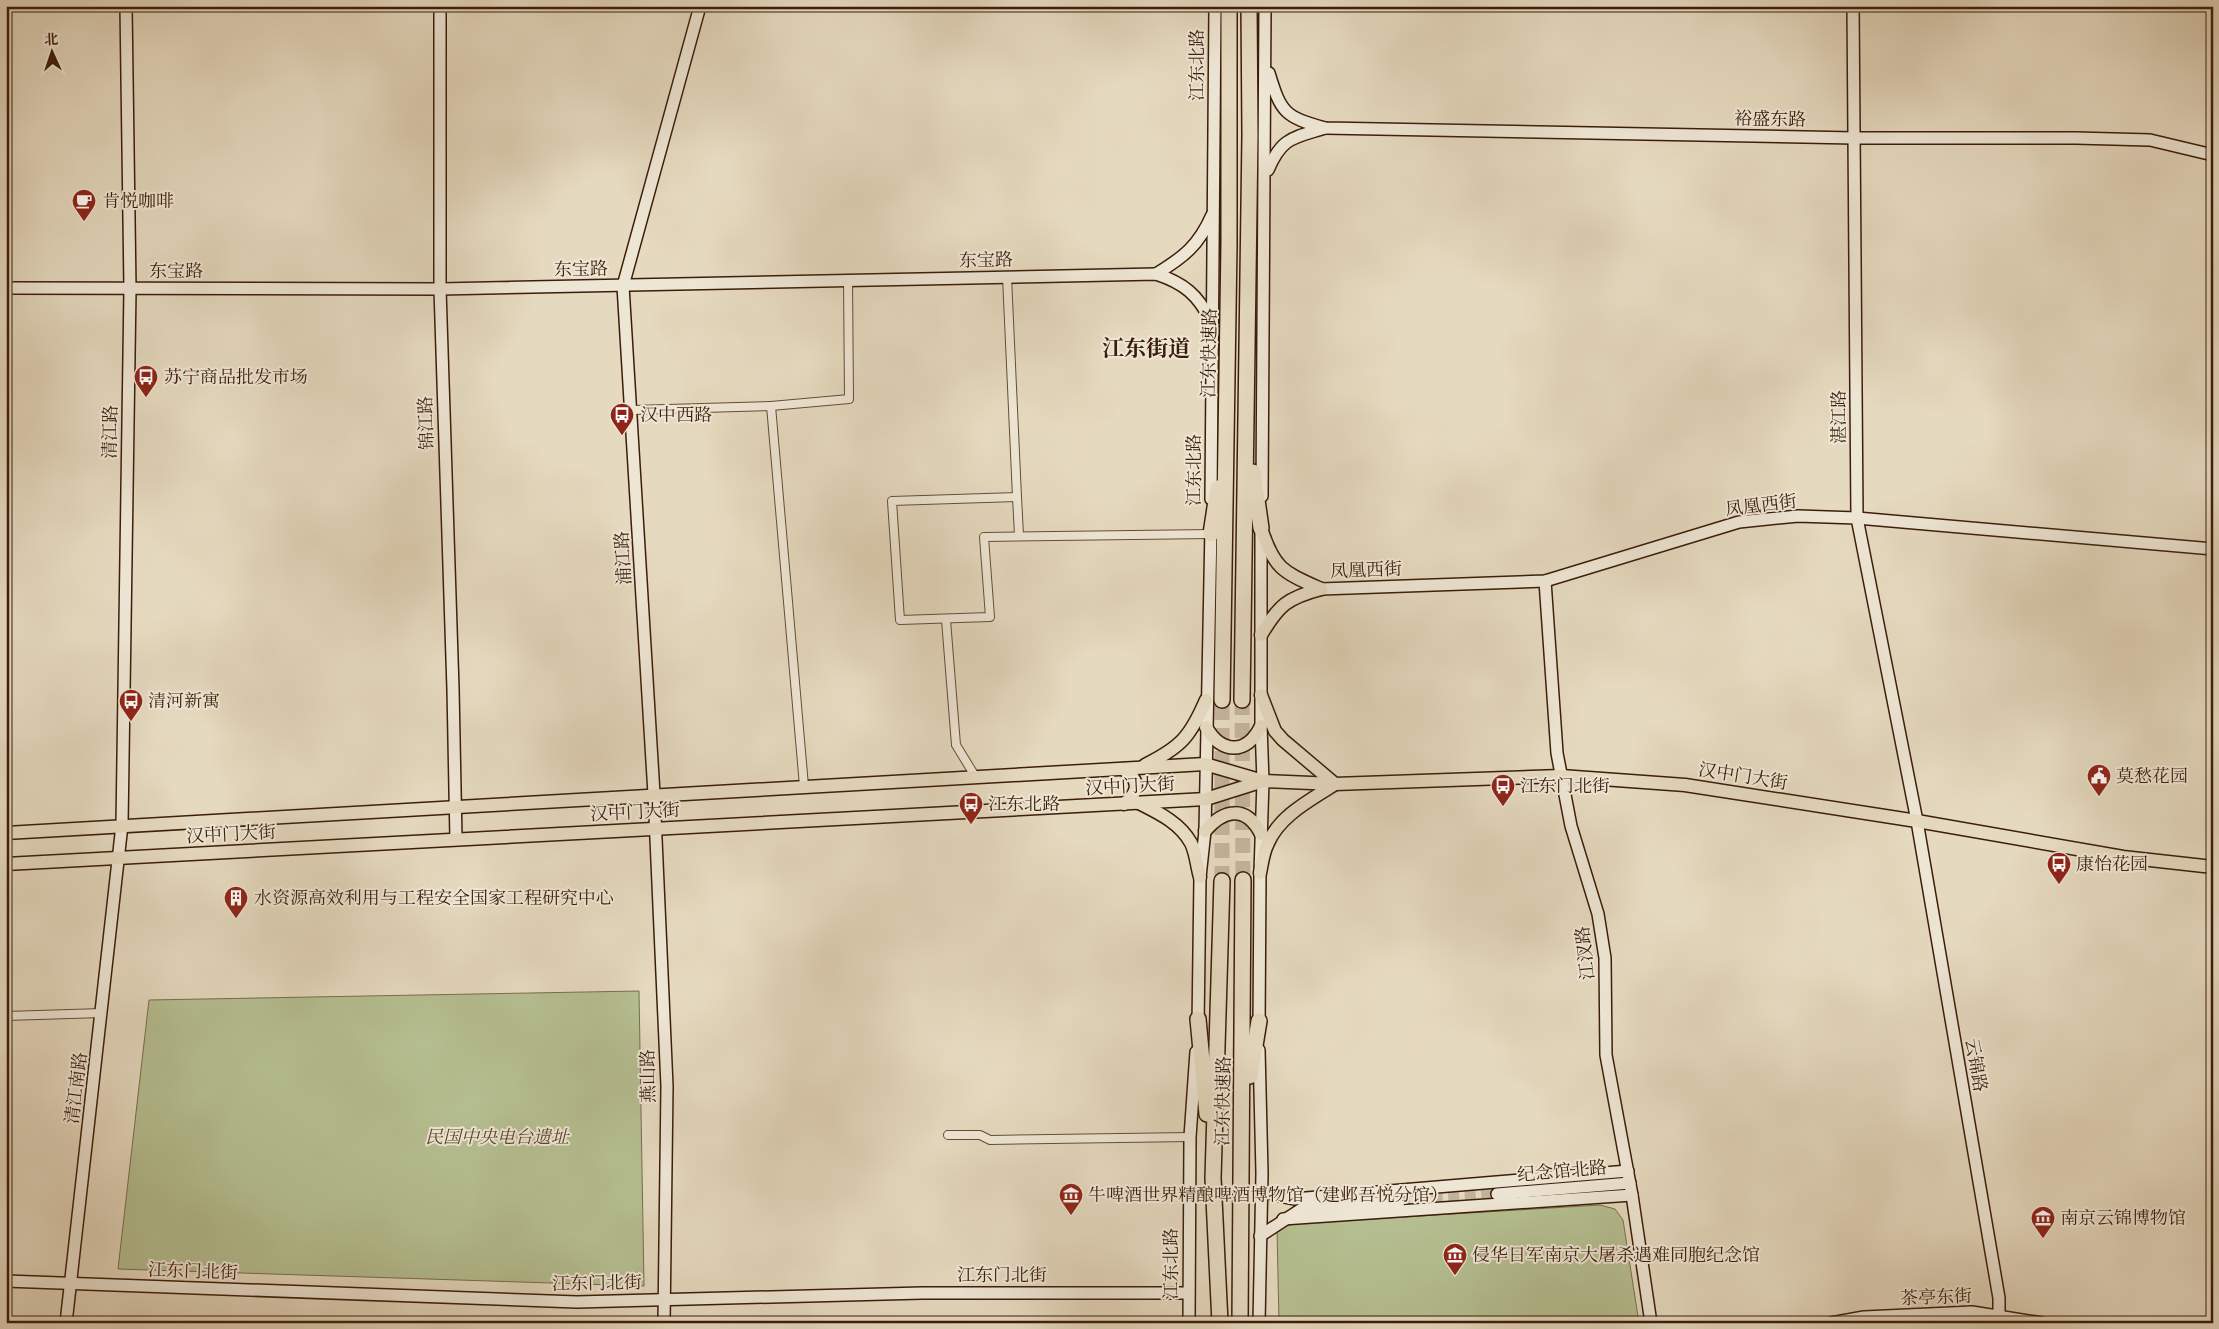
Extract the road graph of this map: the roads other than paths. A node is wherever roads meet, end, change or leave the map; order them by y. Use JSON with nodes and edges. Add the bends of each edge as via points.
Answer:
{"nodes":[{"id":1,"x":126,"y":6,"type":"edge"},
{"id":2,"x":440,"y":6,"type":"edge"},
{"id":3,"x":700,"y":6,"type":"edge"},
{"id":4,"x":1215,"y":6,"type":"edge"},
{"id":5,"x":1265,"y":6,"type":"edge"},
{"id":6,"x":1853,"y":6,"type":"edge"},
{"id":7,"x":1250,"y":9,"type":"edge"},
{"id":8,"x":1229,"y":10,"type":"edge"},
{"id":9,"x":1265,"y":60,"type":"junction"},
{"id":10,"x":1325,"y":128,"type":"junction"},
{"id":11,"x":1855,"y":138,"type":"junction"},
{"id":12,"x":2213,"y":155,"type":"edge"},
{"id":13,"x":1265,"y":176,"type":"junction"},
{"id":14,"x":1214,"y":210,"type":"junction"},
{"id":15,"x":1156,"y":274,"type":"junction"},
{"id":16,"x":1007,"y":277,"type":"junction"},
{"id":17,"x":848,"y":279,"type":"junction"},
{"id":18,"x":623,"y":286,"type":"junction"},
{"id":19,"x":6,"y":288,"type":"edge"},
{"id":20,"x":130,"y":289,"type":"junction"},
{"id":21,"x":440,"y":289,"type":"junction"},
{"id":22,"x":1212,"y":322,"type":"junction"},
{"id":23,"x":771,"y":406,"type":"junction"},
{"id":24,"x":632,"y":410,"type":"junction"},
{"id":25,"x":1227,"y":428,"type":"junction"},
{"id":26,"x":1246,"y":429,"type":"junction"},
{"id":27,"x":1017,"y":497,"type":"junction"},
{"id":28,"x":1857,"y":518,"type":"junction"},
{"id":29,"x":1261,"y":528,"type":"junction"},
{"id":30,"x":1211,"y":534,"type":"junction"},
{"id":31,"x":1019,"y":535,"type":"junction"},
{"id":32,"x":2213,"y":549,"type":"edge"},
{"id":33,"x":1545,"y":580,"type":"junction"},
{"id":34,"x":1321,"y":589,"type":"junction"},
{"id":35,"x":946,"y":620,"type":"junction"},
{"id":36,"x":1261,"y":635,"type":"junction"},
{"id":37,"x":1261,"y":695,"type":"junction"},
{"id":38,"x":1206,"y":700,"type":"junction"},
{"id":39,"x":1222,"y":700,"type":"tunnel mouth"},
{"id":40,"x":1242,"y":700,"type":"tunnel mouth"},
{"id":41,"x":1261,"y":726,"type":"junction"},
{"id":42,"x":1206,"y":727,"type":"junction"},
{"id":43,"x":1205,"y":764,"type":"junction"},
{"id":44,"x":1139,"y":768,"type":"junction"},
{"id":45,"x":1123,"y":769,"type":"junction"},
{"id":46,"x":976,"y":776,"type":"junction"},
{"id":47,"x":1561,"y":776,"type":"junction"},
{"id":48,"x":1263,"y":781,"type":"junction"},
{"id":49,"x":1335,"y":784,"type":"junction"},
{"id":50,"x":804,"y":786,"type":"junction"},
{"id":51,"x":654,"y":794,"type":"junction"},
{"id":52,"x":1206,"y":800,"type":"junction"},
{"id":53,"x":1139,"y":803,"type":"junction"},
{"id":54,"x":1124,"y":804,"type":"junction"},
{"id":55,"x":454,"y":806,"type":"junction"},
{"id":56,"x":1917,"y":821,"type":"junction"},
{"id":57,"x":122,"y":826,"type":"junction"},
{"id":58,"x":656,"y":828,"type":"junction"},
{"id":59,"x":1205,"y":831,"type":"junction"},
{"id":60,"x":6,"y":833,"type":"edge"},
{"id":61,"x":1260,"y":834,"type":"junction"},
{"id":62,"x":456,"y":839,"type":"junction"},
{"id":63,"x":120,"y":858,"type":"junction"},
{"id":64,"x":6,"y":864,"type":"edge"},
{"id":65,"x":2213,"y":868,"type":"edge"},
{"id":66,"x":1260,"y":873,"type":"junction"},
{"id":67,"x":1200,"y":877,"type":"junction"},
{"id":68,"x":1243,"y":880,"type":"tunnel mouth"},
{"id":69,"x":1222,"y":881,"type":"tunnel mouth"},
{"id":70,"x":102,"y":1013,"type":"junction"},
{"id":71,"x":6,"y":1016,"type":"edge"},
{"id":72,"x":1198,"y":1019,"type":"junction"},
{"id":73,"x":1258,"y":1021,"type":"junction"},
{"id":74,"x":1242,"y":1130,"type":"junction"},
{"id":75,"x":948,"y":1135,"type":"dead end"},
{"id":76,"x":1190,"y":1137,"type":"junction"},
{"id":77,"x":1628,"y":1171,"type":"junction"},
{"id":78,"x":1262,"y":1173,"type":"junction"},
{"id":79,"x":1213,"y":1178,"type":"junction"},
{"id":80,"x":1487,"y":1183,"type":"junction"},
{"id":81,"x":1458,"y":1186,"type":"junction"},
{"id":82,"x":1436,"y":1187,"type":"junction"},
{"id":83,"x":1631,"y":1189,"type":"junction"},
{"id":84,"x":1407,"y":1190,"type":"junction"},
{"id":85,"x":1496,"y":1194,"type":"tunnel mouth"},
{"id":86,"x":1274,"y":1195,"type":"junction"},
{"id":87,"x":1399,"y":1202,"type":"tunnel mouth"},
{"id":88,"x":1490,"y":1205,"type":"junction"},
{"id":89,"x":1461,"y":1207,"type":"junction"},
{"id":90,"x":1303,"y":1208,"type":"junction"},
{"id":91,"x":1435,"y":1208,"type":"junction"},
{"id":92,"x":1407,"y":1210,"type":"junction"},
{"id":93,"x":1283,"y":1219,"type":"junction"},
{"id":94,"x":1260,"y":1236,"type":"junction"},
{"id":95,"x":6,"y":1281,"type":"edge"},
{"id":96,"x":71,"y":1284,"type":"junction"},
{"id":97,"x":1188,"y":1293,"type":"junction"},
{"id":98,"x":664,"y":1300,"type":"junction"},
{"id":99,"x":1998,"y":1315,"type":"junction"},
{"id":100,"x":66,"y":1323,"type":"edge"},
{"id":101,"x":664,"y":1323,"type":"edge"},
{"id":102,"x":1189,"y":1323,"type":"edge"},
{"id":103,"x":1220,"y":1323,"type":"edge"},
{"id":104,"x":1240,"y":1323,"type":"edge"},
{"id":105,"x":1259,"y":1323,"type":"edge"},
{"id":106,"x":1651,"y":1323,"type":"edge"},
{"id":107,"x":1832,"y":1323,"type":"edge"},
{"id":108,"x":2042,"y":1323,"type":"edge"}],
"edges":[{"from":1,"to":20,"type":"street","name":"清江路"},
{"from":2,"to":21,"type":"street","name":"锦江路"},
{"from":3,"to":18,"type":"street","name":"浦江路"},
{"from":4,"to":14,"type":"street","name":"江东北路"},
{"from":5,"to":9,"type":"street"},
{"from":6,"to":11,"type":"street","name":"湛江路"},
{"from":7,"to":26,"type":"highway"},
{"from":8,"to":25,"type":"highway","name":"江东快速路"},
{"from":9,"to":10,"type":"street","name":"裕盛东路","via":[[1276,96],[1285,112],[1298,120]]},
{"from":9,"to":13,"type":"street"},
{"from":10,"to":11,"type":"street","name":"裕盛东路"},
{"from":10,"to":13,"type":"street","name":"裕盛东路","via":[[1285,143],[1276,152]]},
{"from":11,"to":12,"type":"street","name":"裕盛东路","via":[[2150,140]]},
{"from":11,"to":28,"type":"street","name":"湛江路"},
{"from":13,"to":29,"type":"street"},
{"from":14,"to":15,"type":"street","via":[[1204,234],[1188,252]]},
{"from":14,"to":22,"type":"street","name":"江东北路"},
{"from":15,"to":16,"type":"street","name":"东宝路"},
{"from":15,"to":22,"type":"street","via":[[1172,279],[1201,301]]},
{"from":16,"to":17,"type":"street","name":"东宝路"},
{"from":16,"to":27,"type":"street"},
{"from":17,"to":18,"type":"street","name":"东宝路"},
{"from":17,"to":23,"type":"street","via":[[849,399]]},
{"from":18,"to":21,"type":"street","name":"东宝路"},
{"from":18,"to":24,"type":"street","name":"浦江路"},
{"from":19,"to":20,"type":"street","name":"东宝路"},
{"from":20,"to":21,"type":"street","name":"东宝路"},
{"from":20,"to":57,"type":"street","name":"清江路"},
{"from":21,"to":55,"type":"street","name":"锦江路"},
{"from":22,"to":30,"type":"street","name":"江东北路"},
{"from":23,"to":24,"type":"street"},
{"from":23,"to":50,"type":"street"},
{"from":24,"to":51,"type":"street","name":"浦江路"},
{"from":25,"to":30,"type":"highway"},
{"from":25,"to":39,"type":"highway","name":"江东快速路"},
{"from":26,"to":29,"type":"highway"},
{"from":26,"to":40,"type":"highway"},
{"from":27,"to":31,"type":"street"},
{"from":27,"to":35,"type":"street","via":[[892,501],[900,620]]},
{"from":28,"to":32,"type":"street","name":"凤凰西街"},
{"from":28,"to":33,"type":"street","name":"凤凰西街","via":[[1798,516],[1739,522]]},
{"from":28,"to":56,"type":"street","name":"湛江路"},
{"from":29,"to":34,"type":"main road","via":[[1275,562],[1284,571]]},
{"from":29,"to":36,"type":"street"},
{"from":30,"to":31,"type":"street"},
{"from":30,"to":38,"type":"street","name":"江东北路"},
{"from":31,"to":35,"type":"street","via":[[984,537],[990,617]]},
{"from":33,"to":34,"type":"street","name":"凤凰西街"},
{"from":33,"to":47,"type":"street","name":"江汊路"},
{"from":34,"to":36,"type":"main road","via":[[1294,598],[1278,609]]},
{"from":35,"to":46,"type":"street","via":[[956,745]]},
{"from":36,"to":37,"type":"street"},
{"from":37,"to":41,"type":"street"},
{"from":37,"to":49,"type":"main road","via":[[1275,731]]},
{"from":38,"to":42,"type":"street","name":"江东北路"},
{"from":38,"to":44,"type":"main road","via":[[1195,726],[1181,743]]},
{"from":41,"to":42,"type":"main road","via":[[1249,744],[1239,746],[1216,742]]},
{"from":41,"to":48,"type":"street"},
{"from":42,"to":43,"type":"street","name":"江东北路"},
{"from":43,"to":44,"type":"main road","name":"汉中门大街"},
{"from":43,"to":48,"type":"main road","name":"汉中门大街"},
{"from":43,"to":52,"type":"street","name":"江东北路"},
{"from":44,"to":45,"type":"main road","name":"汉中门大街"},
{"from":45,"to":46,"type":"main road","name":"汉中门大街"},
{"from":45,"to":54,"type":"main road","via":[[1135,779],[1136,786],[1132,798]]},
{"from":46,"to":50,"type":"main road","name":"汉中门大街"},
{"from":47,"to":49,"type":"main road","name":"汉中门大街"},
{"from":47,"to":56,"type":"main road","name":"汉中门大街","via":[[1685,784]]},
{"from":47,"to":77,"type":"street","name":"江汊路","via":[[1571,826],[1598,914],[1605,958],[1606,1055]]},
{"from":48,"to":49,"type":"main road","name":"汉中门大街"},
{"from":48,"to":52,"type":"main road","name":"汉中门大街"},
{"from":48,"to":61,"type":"street"},
{"from":49,"to":66,"type":"main road","via":[[1281,823],[1268,843]]},
{"from":50,"to":51,"type":"main road","name":"汉中门大街"},
{"from":51,"to":55,"type":"main road","name":"汉中门大街"},
{"from":51,"to":58,"type":"street","name":"浦江路"},
{"from":52,"to":53,"type":"main road","name":"汉中门大街"},
{"from":52,"to":59,"type":"street","name":"江东北路"},
{"from":53,"to":54,"type":"main road","name":"汉中门大街"},
{"from":53,"to":67,"type":"main road","via":[[1167,818],[1181,830],[1192,844]]},
{"from":54,"to":58,"type":"main road","name":"汉中门大街"},
{"from":55,"to":57,"type":"main road","name":"汉中门大街"},
{"from":55,"to":62,"type":"street","name":"锦江路"},
{"from":56,"to":65,"type":"main road","name":"汉中门大街","via":[[2123,857]]},
{"from":56,"to":99,"type":"street","name":"云锦路","via":[[1999,1298]]},
{"from":57,"to":60,"type":"main road","name":"汉中门大街"},
{"from":57,"to":63,"type":"street","name":"清江路"},
{"from":58,"to":62,"type":"main road","name":"汉中门大街"},
{"from":58,"to":98,"type":"street","name":"燕山路","via":[[667,1086]]},
{"from":59,"to":61,"type":"main road","via":[[1221,816],[1239,813],[1250,818]]},
{"from":59,"to":67,"type":"street","name":"江东北路"},
{"from":61,"to":66,"type":"street"},
{"from":62,"to":63,"type":"main road","name":"汉中门大街"},
{"from":63,"to":64,"type":"main road","name":"汉中门大街"},
{"from":63,"to":70,"type":"street","name":"清江南路"},
{"from":66,"to":73,"type":"street"},
{"from":67,"to":72,"type":"street","name":"江东北路"},
{"from":68,"to":74,"type":"highway","name":"江东快速路"},
{"from":69,"to":79,"type":"highway","name":"江东快速路"},
{"from":70,"to":71,"type":"street"},
{"from":70,"to":96,"type":"street","name":"清江南路"},
{"from":72,"to":76,"type":"street","name":"江东北路"},
{"from":72,"to":79,"type":"highway"},
{"from":73,"to":74,"type":"highway"},
{"from":73,"to":78,"type":"street"},
{"from":74,"to":104,"type":"highway","name":"江东快速路"},
{"from":75,"to":76,"type":"street","via":[[980,1136],[990,1140]]},
{"from":76,"to":97,"type":"street","name":"江东北路"},
{"from":77,"to":80,"type":"street"},
{"from":77,"to":83,"type":"street","name":"江汊路"},
{"from":78,"to":86,"type":"street"},
{"from":78,"to":94,"type":"street"},
{"from":79,"to":103,"type":"highway","name":"江东快速路"},
{"from":80,"to":81,"type":"street"},
{"from":80,"to":88,"type":"street","via":[[1480,1189],[1480,1194],[1481,1199]]},
{"from":81,"to":82,"type":"street"},
{"from":81,"to":89,"type":"street","via":[[1466,1190],[1468,1196]]},
{"from":82,"to":84,"type":"street"},
{"from":82,"to":91,"type":"street","via":[[1425,1196],[1426,1204]]},
{"from":83,"to":85,"type":"street","name":"纪念馆北路"},
{"from":83,"to":88,"type":"street"},
{"from":83,"to":106,"type":"street","name":"江汊路"},
{"from":84,"to":86,"type":"street","via":[[1294,1199]]},
{"from":84,"to":92,"type":"street","via":[[1415,1199]]},
{"from":86,"to":90,"type":"street"},
{"from":87,"to":90,"type":"street"},
{"from":88,"to":89,"type":"street"},
{"from":89,"to":91,"type":"street"},
{"from":90,"to":93,"type":"street"},
{"from":91,"to":92,"type":"street"},
{"from":92,"to":93,"type":"street"},
{"from":93,"to":94,"type":"street"},
{"from":94,"to":105,"type":"street"},
{"from":95,"to":96,"type":"street","name":"江东门北街"},
{"from":96,"to":98,"type":"street","name":"江东门北街","via":[[557,1302]]},
{"from":96,"to":100,"type":"street","name":"清江南路"},
{"from":97,"to":98,"type":"street","name":"江东门北街","via":[[922,1293]]},
{"from":97,"to":102,"type":"street","name":"江东北路"},
{"from":98,"to":101,"type":"street","name":"燕山路"},
{"from":99,"to":107,"type":"street","name":"茶亭东街","via":[[1972,1312],[1864,1317]]},
{"from":99,"to":108,"type":"street","name":"茶亭东街"}]}
